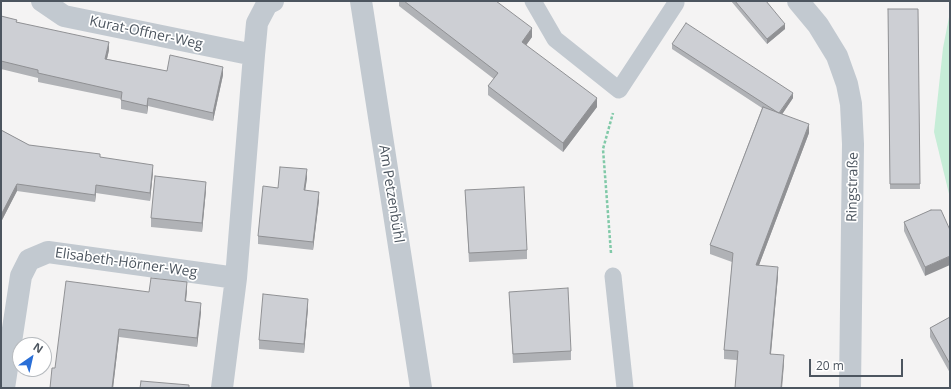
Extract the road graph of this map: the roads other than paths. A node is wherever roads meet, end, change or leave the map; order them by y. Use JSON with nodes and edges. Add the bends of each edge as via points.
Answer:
{"nodes":[{"id":1,"x":42,"y":1,"type":"edge"},
{"id":2,"x":273,"y":1,"type":"edge"},
{"id":3,"x":361,"y":1,"type":"edge"},
{"id":4,"x":533,"y":1,"type":"edge"},
{"id":5,"x":798,"y":1,"type":"edge"},
{"id":6,"x":676,"y":3,"type":"dead end"},
{"id":7,"x":254,"y":55,"type":"junction"},
{"id":8,"x":613,"y":276,"type":"road end"},
{"id":9,"x":236,"y":278,"type":"junction"},
{"id":10,"x":4,"y":388,"type":"edge"},
{"id":11,"x":222,"y":388,"type":"edge"},
{"id":12,"x":421,"y":388,"type":"edge"},
{"id":13,"x":625,"y":388,"type":"edge"},
{"id":14,"x":850,"y":388,"type":"edge"}],
"edges":[{"from":1,"to":7,"type":"street","name":"Kurat-Offner-Weg","via":[[64,16]]},
{"from":2,"to":7,"type":"street","via":[[267,4],[257,23]]},
{"from":3,"to":12,"type":"street","name":"Am Petzenbühl"},
{"from":4,"to":6,"type":"lane","via":[[555,39],[620,90]]},
{"from":5,"to":14,"type":"street","name":"Ringstraße","via":[[818,25],[837,56],[851,104],[853,144]]},
{"from":7,"to":9,"type":"street"},
{"from":8,"to":13,"type":"lane"},
{"from":9,"to":10,"type":"street","name":"Elisabeth-Hörner-Weg","via":[[48,252],[29,260],[21,276]]},
{"from":9,"to":11,"type":"street"}]}
